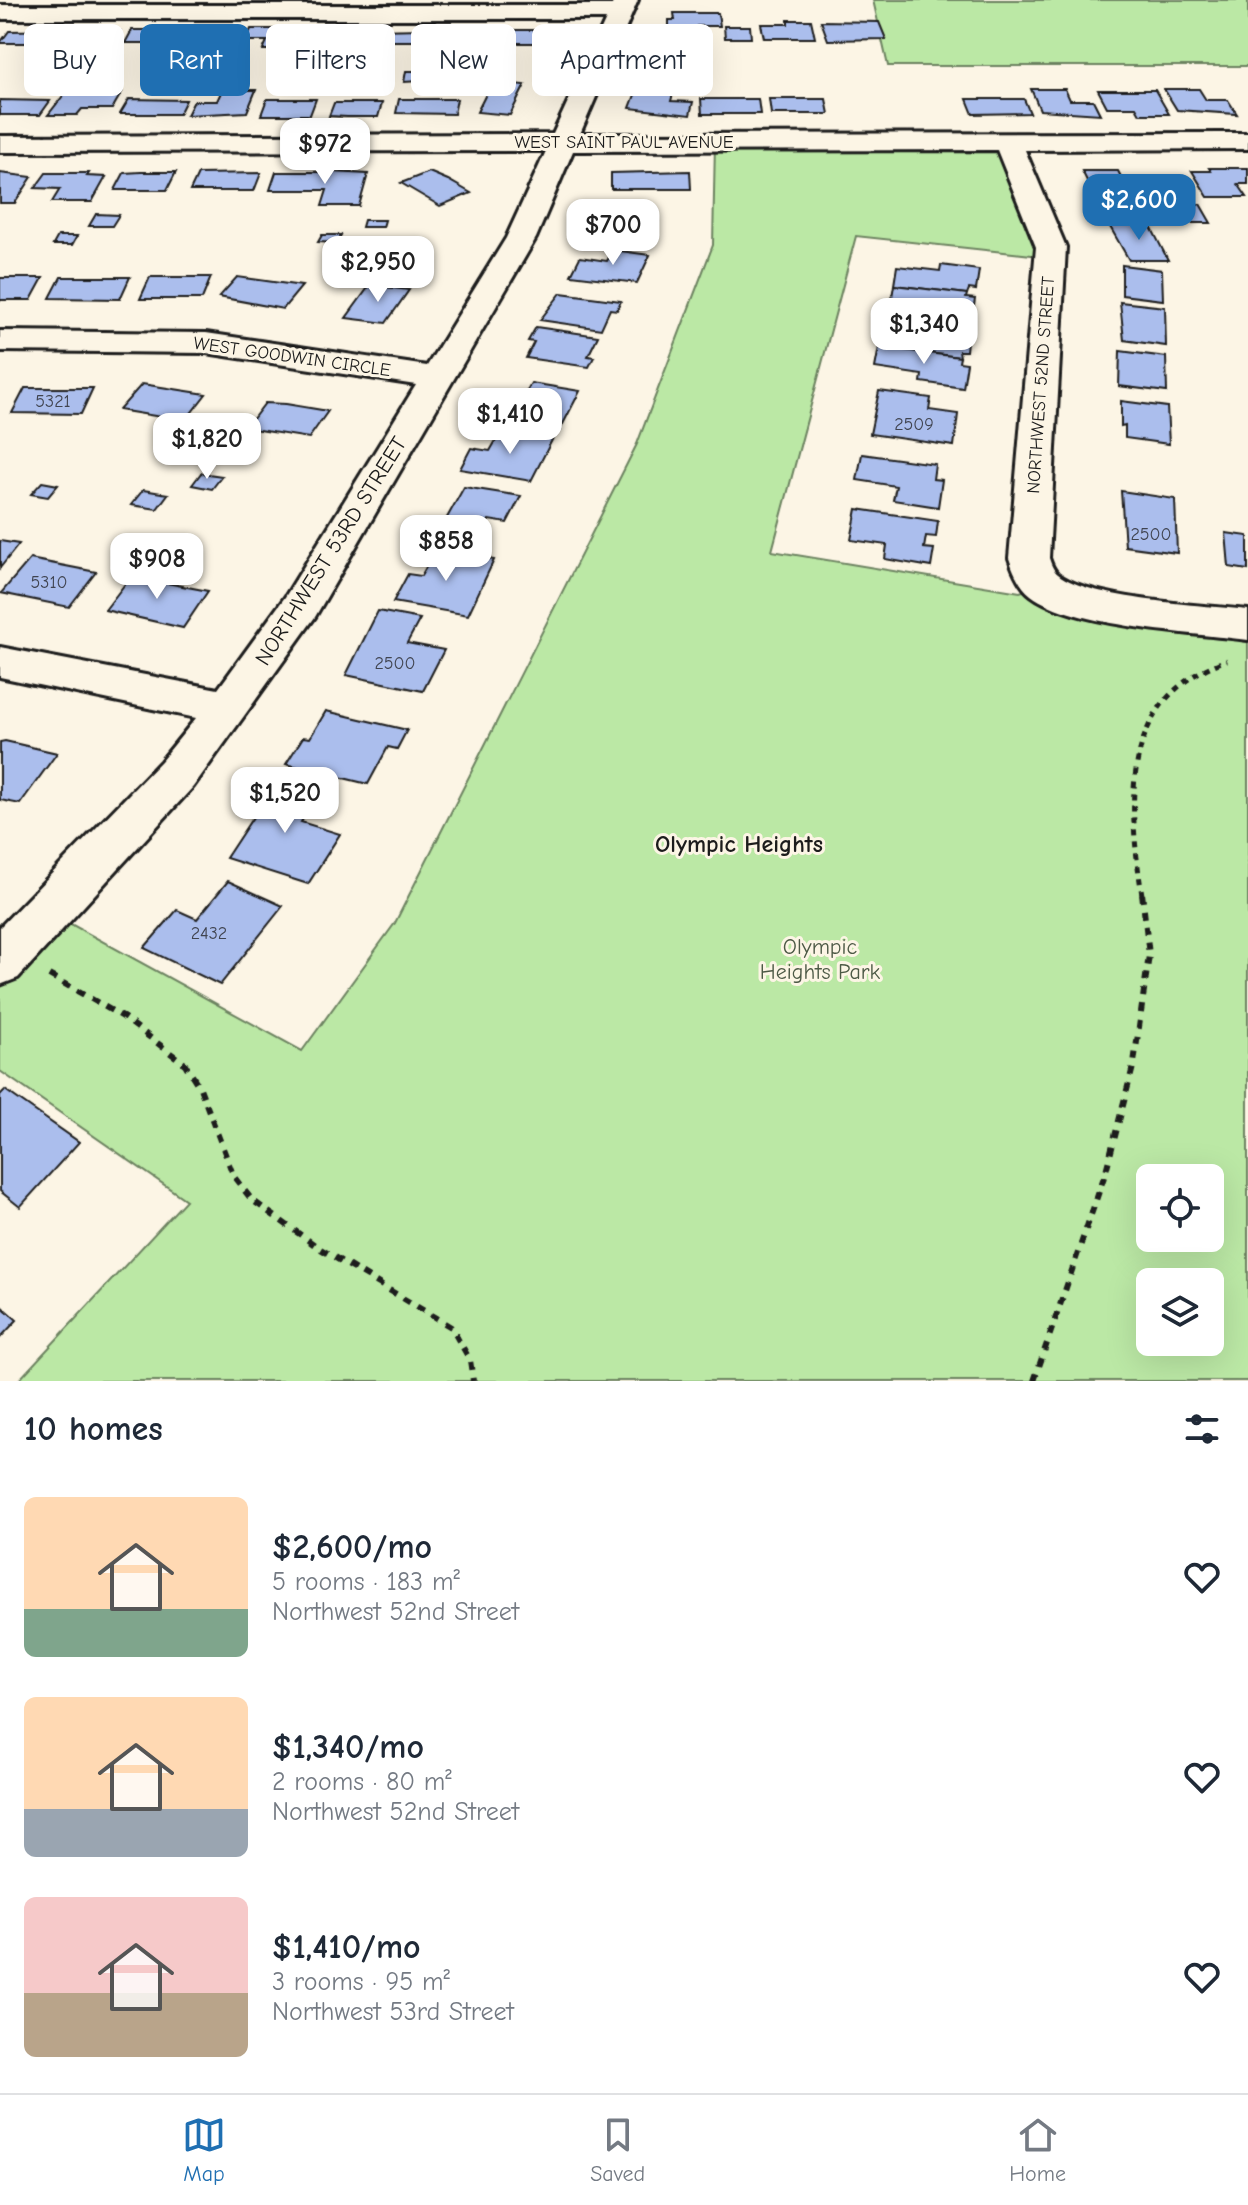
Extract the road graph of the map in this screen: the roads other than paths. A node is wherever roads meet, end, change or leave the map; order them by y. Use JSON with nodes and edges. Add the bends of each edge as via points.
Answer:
{"nodes":[{"id":1,"x":623,"y":6,"type":"edge"},
{"id":2,"x":0,"y":12,"type":"edge"},
{"id":3,"x":1248,"y":141,"type":"edge"},
{"id":4,"x":565,"y":142,"type":"junction"},
{"id":5,"x":1008,"y":142,"type":"junction"},
{"id":6,"x":0,"y":144,"type":"edge"},
{"id":7,"x":0,"y":341,"type":"edge"},
{"id":8,"x":439,"y":378,"type":"junction"},
{"id":9,"x":1242,"y":642,"type":"edge"},
{"id":10,"x":0,"y":662,"type":"edge"},
{"id":11,"x":229,"y":708,"type":"junction"},
{"id":12,"x":5,"y":957,"type":"edge"}],
"edges":[{"from":1,"to":2,"type":"street"},
{"from":1,"to":4,"type":"street","name":"NORTHWEST 53RD STREET"},
{"from":3,"to":5,"type":"street","name":"WEST SAINT PAUL AVENUE"},
{"from":4,"to":5,"type":"street","name":"WEST SAINT PAUL AVENUE"},
{"from":4,"to":6,"type":"street","name":"WEST SAINT PAUL AVENUE"},
{"from":4,"to":8,"type":"street","name":"NORTHWEST 53RD STREET","via":[[521,238]]},
{"from":5,"to":9,"type":"street","name":"NORTHWEST 52ND STREET","via":[[1051,247],[1029,558],[1034,572],[1044,584],[1080,600]]},
{"from":7,"to":8,"type":"street","name":"WEST GOODWIN CIRCLE","via":[[206,343]]},
{"from":8,"to":11,"type":"street","name":"NORTHWEST 53RD STREET","via":[[300,607]]},
{"from":10,"to":11,"type":"street"},
{"from":11,"to":12,"type":"street","name":"NORTHWEST 53RD STREET","via":[[177,774]]}]}
